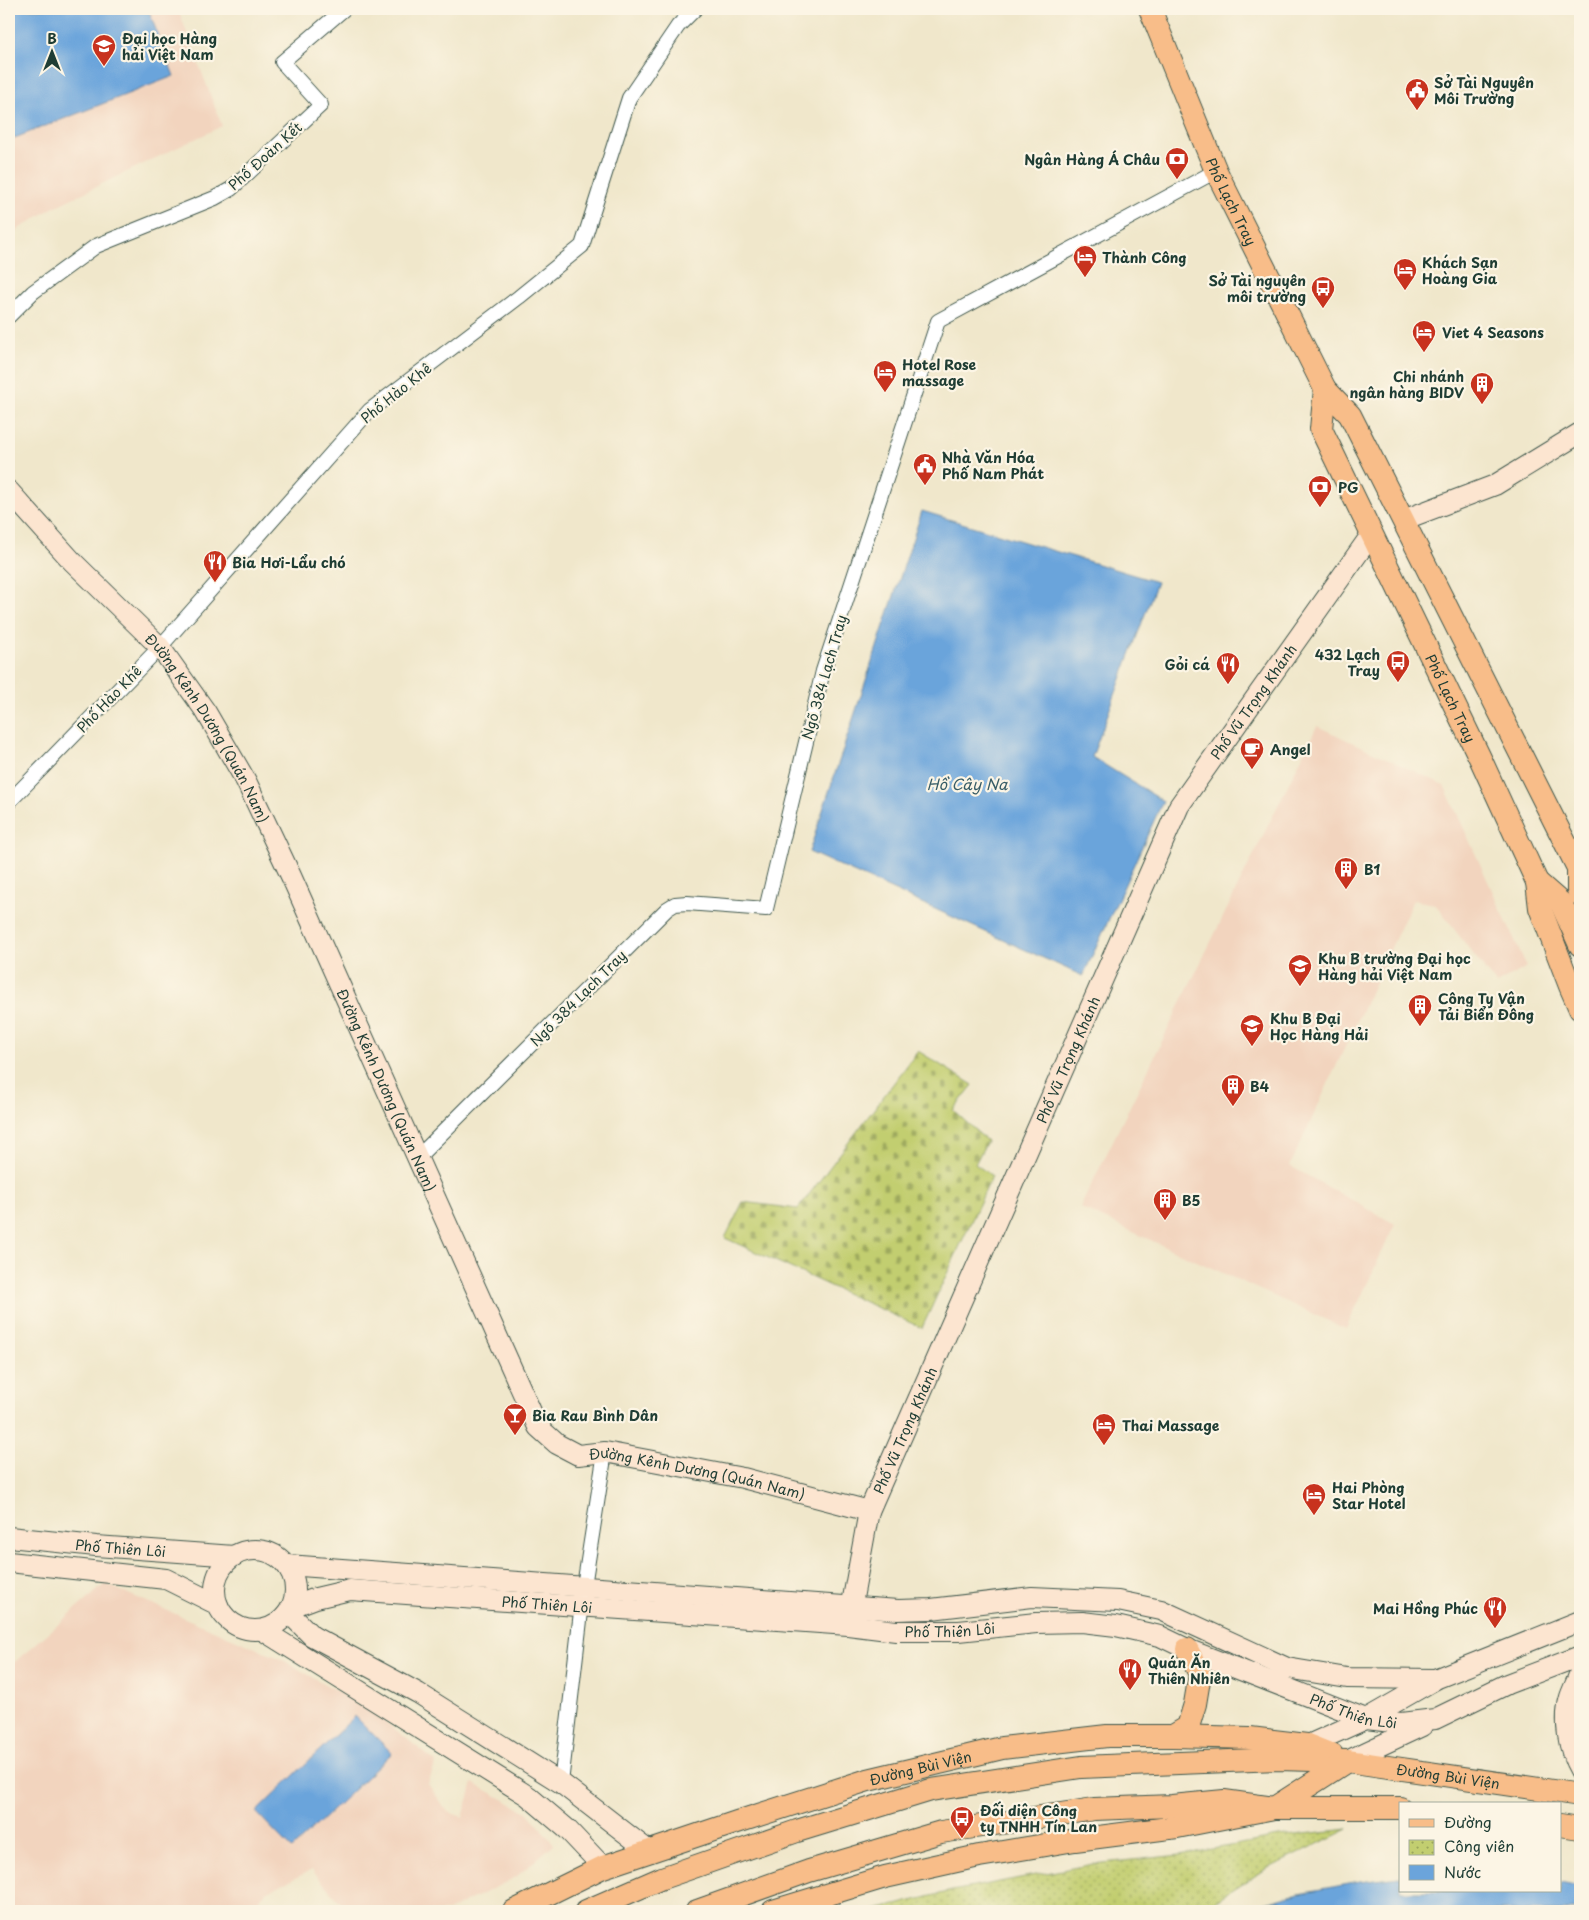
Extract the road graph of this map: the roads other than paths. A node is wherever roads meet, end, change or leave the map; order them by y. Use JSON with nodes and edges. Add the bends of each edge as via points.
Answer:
{"nodes":[{"id":1,"x":344,"y":9,"type":"edge"},
{"id":2,"x":695,"y":9,"type":"edge"},
{"id":3,"x":1150,"y":9,"type":"edge"},
{"id":4,"x":1216,"y":171,"type":"junction"},
{"id":5,"x":9,"y":316,"type":"edge"},
{"id":6,"x":1325,"y":389,"type":"junction"},
{"id":7,"x":1580,"y":433,"type":"edge"},
{"id":8,"x":9,"y":491,"type":"edge"},
{"id":9,"x":1403,"y":520,"type":"junction"},
{"id":10,"x":1371,"y":535,"type":"junction"},
{"id":11,"x":160,"y":647,"type":"junction"},
{"id":12,"x":9,"y":802,"type":"edge"},
{"id":13,"x":1579,"y":868,"type":"edge"},
{"id":14,"x":1537,"y":882,"type":"junction"},
{"id":15,"x":1580,"y":895,"type":"edge"},
{"id":16,"x":1580,"y":945,"type":"edge"},
{"id":17,"x":1580,"y":1009,"type":"edge"},
{"id":18,"x":418,"y":1157,"type":"junction"},
{"id":19,"x":605,"y":1452,"type":"junction"},
{"id":20,"x":869,"y":1511,"type":"junction"},
{"id":21,"x":9,"y":1536,"type":"edge"},
{"id":22,"x":234,"y":1556,"type":"junction"},
{"id":23,"x":9,"y":1562,"type":"edge"},
{"id":24,"x":287,"y":1565,"type":"junction"},
{"id":25,"x":355,"y":1570,"type":"junction"},
{"id":26,"x":584,"y":1586,"type":"junction"},
{"id":27,"x":350,"y":1590,"type":"junction"},
{"id":28,"x":218,"y":1605,"type":"junction"},
{"id":29,"x":582,"y":1606,"type":"junction"},
{"id":30,"x":291,"y":1610,"type":"junction"},
{"id":31,"x":850,"y":1616,"type":"junction"},
{"id":32,"x":1580,"y":1621,"type":"edge"},
{"id":33,"x":262,"y":1630,"type":"junction"},
{"id":34,"x":1187,"y":1649,"type":"junction"},
{"id":35,"x":1580,"y":1656,"type":"edge"},
{"id":36,"x":1580,"y":1671,"type":"edge"},
{"id":37,"x":1435,"y":1679,"type":"junction"},
{"id":38,"x":1366,"y":1719,"type":"junction"},
{"id":39,"x":1435,"y":1720,"type":"junction"},
{"id":40,"x":1173,"y":1736,"type":"junction"},
{"id":41,"x":1306,"y":1745,"type":"junction"},
{"id":42,"x":1279,"y":1759,"type":"junction"},
{"id":43,"x":1347,"y":1761,"type":"junction"},
{"id":44,"x":1580,"y":1770,"type":"edge"},
{"id":45,"x":561,"y":1783,"type":"junction"},
{"id":46,"x":1580,"y":1795,"type":"edge"},
{"id":47,"x":1274,"y":1808,"type":"junction"},
{"id":48,"x":1399,"y":1808,"type":"edge"},
{"id":49,"x":1562,"y":1825,"type":"edge"},
{"id":50,"x":1580,"y":1828,"type":"edge"},
{"id":51,"x":650,"y":1852,"type":"junction"},
{"id":52,"x":604,"y":1867,"type":"junction"},
{"id":53,"x":514,"y":1911,"type":"edge"},
{"id":54,"x":586,"y":1911,"type":"edge"},
{"id":55,"x":696,"y":1911,"type":"edge"},
{"id":56,"x":772,"y":1911,"type":"edge"}],
"edges":[{"from":1,"to":5,"type":"street","name":"Phố Đoàn Kết","via":[[282,62],[321,105],[231,189],[96,246],[33,292]]},
{"from":2,"to":11,"type":"street","name":"Phố Hào Khê","via":[[678,26],[629,98],[582,246],[519,298],[370,410]]},
{"from":3,"to":4,"type":"main road","name":"Phố Lạch Tray"},
{"from":4,"to":6,"type":"main road","name":"Phố Lạch Tray"},
{"from":4,"to":18,"type":"street","name":"Ngõ 384 Lạch Tray","via":[[938,321],[823,671],[766,909],[687,903],[667,909]]},
{"from":6,"to":9,"type":"main road","name":"Phố Lạch Tray","via":[[1350,415]]},
{"from":6,"to":10,"type":"main road","name":"Phố Lạch Tray","via":[[1321,429]]},
{"from":7,"to":9,"type":"main road","via":[[1495,484]]},
{"from":8,"to":11,"type":"main road","name":"Đường Kênh Dương (Quán Nam)","via":[[72,561]]},
{"from":9,"to":13,"type":"main road","name":"Phố Lạch Tray"},
{"from":10,"to":14,"type":"main road","name":"Phố Lạch Tray"},
{"from":10,"to":20,"type":"main road","name":"Phố Vũ Trọng Khánh","via":[[1179,806]]},
{"from":11,"to":12,"type":"street","name":"Phố Hào Khê"},
{"from":11,"to":18,"type":"main road","name":"Đường Kênh Dương (Quán Nam)","via":[[206,712],[246,781]]},
{"from":13,"to":15,"type":"main road"},
{"from":14,"to":16,"type":"main road","via":[[1561,903]]},
{"from":14,"to":17,"type":"main road","name":"Phố Lạch Tray","via":[[1540,908]]},
{"from":18,"to":19,"type":"main road","name":"Đường Kênh Dương (Quán Nam)","via":[[538,1427],[557,1444],[578,1455]]},
{"from":19,"to":20,"type":"main road","name":"Đường Kênh Dương (Quán Nam)","via":[[743,1478]]},
{"from":19,"to":26,"type":"street"},
{"from":20,"to":31,"type":"main road","name":"Phố Vũ Trọng Khánh"},
{"from":21,"to":22,"type":"main road","name":"Phố Thiên Lôi"},
{"from":22,"to":24,"type":"main road","via":[[262,1551],[278,1557]]},
{"from":22,"to":28,"type":"main road","via":[[217,1578]]},
{"from":23,"to":28,"type":"main road","name":"Phố Thiên Lôi","via":[[166,1579]]},
{"from":24,"to":25,"type":"main road","name":"Phố Thiên Lôi"},
{"from":24,"to":30,"type":"main road","via":[[295,1585]]},
{"from":25,"to":26,"type":"main road","name":"Phố Thiên Lôi"},
{"from":25,"to":27,"type":"main road","via":[[344,1574],[342,1580],[343,1586]]},
{"from":26,"to":29,"type":"street"},
{"from":26,"to":31,"type":"main road","name":"Phố Thiên Lôi"},
{"from":27,"to":29,"type":"main road","name":"Phố Thiên Lôi"},
{"from":27,"to":30,"type":"main road","name":"Phố Thiên Lôi","via":[[316,1598]]},
{"from":28,"to":33,"type":"main road","via":[[236,1626]]},
{"from":29,"to":31,"type":"main road","name":"Phố Thiên Lôi"},
{"from":29,"to":45,"type":"street"},
{"from":30,"to":33,"type":"main road","via":[[273,1627]]},
{"from":30,"to":45,"type":"main road","via":[[312,1636],[418,1693]]},
{"from":31,"to":34,"type":"main road","name":"Phố Thiên Lôi","via":[[896,1631],[959,1631],[1082,1622],[1160,1636]]},
{"from":31,"to":37,"type":"main road","name":"Phố Thiên Lôi","via":[[1032,1597],[1118,1601],[1161,1610],[1287,1668],[1347,1678]]},
{"from":32,"to":37,"type":"main road","name":"Phố Thiên Lôi"},
{"from":33,"to":52,"type":"main road","via":[[528,1796],[567,1829]]},
{"from":34,"to":38,"type":"main road","name":"Phố Thiên Lôi"},
{"from":34,"to":40,"type":"main road","via":[[1200,1674],[1198,1689],[1188,1727]]},
{"from":35,"to":39,"type":"main road","name":"Phố Thiên Lôi","via":[[1507,1684]]},
{"from":36,"to":44,"type":"main road","via":[[1570,1698],[1567,1720],[1570,1745]]},
{"from":37,"to":38,"type":"main road"},
{"from":38,"to":39,"type":"main road","name":"Phố Thiên Lôi","via":[[1401,1723]]},
{"from":38,"to":41,"type":"main road"},
{"from":39,"to":43,"type":"main road"},
{"from":40,"to":41,"type":"main road","name":"Đường Bùi Viện","via":[[1250,1738]]},
{"from":40,"to":51,"type":"main road","name":"Đường Bùi Viện","via":[[1107,1736],[1002,1748],[868,1780]]},
{"from":41,"to":42,"type":"main road"},
{"from":41,"to":43,"type":"main road","name":"Đường Bùi Viện"},
{"from":42,"to":43,"type":"main road","name":"Đường Bùi Viện"},
{"from":42,"to":54,"type":"main road","name":"Đường Bùi Viện","via":[[1081,1767],[932,1790],[797,1831],[671,1875]]},
{"from":43,"to":46,"type":"main road","name":"Đường Bùi Viện"},
{"from":43,"to":47,"type":"main road"},
{"from":45,"to":51,"type":"main road"},
{"from":47,"to":48,"type":"main road"},
{"from":47,"to":55,"type":"main road","via":[[1224,1802],[1094,1808],[941,1832],[809,1871]]},
{"from":47,"to":56,"type":"main road","via":[[1177,1827],[979,1856],[885,1877]]},
{"from":49,"to":50,"type":"main road"},
{"from":51,"to":52,"type":"main road","name":"Đường Bùi Viện"},
{"from":52,"to":53,"type":"main road","name":"Đường Bùi Viện"}]}
